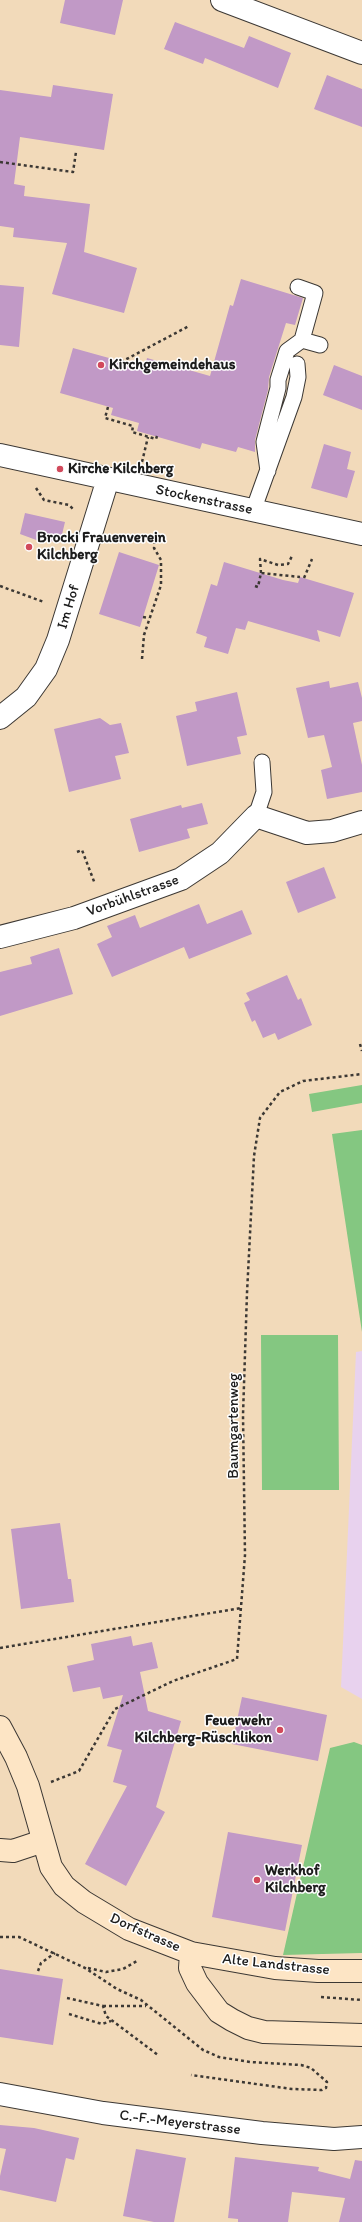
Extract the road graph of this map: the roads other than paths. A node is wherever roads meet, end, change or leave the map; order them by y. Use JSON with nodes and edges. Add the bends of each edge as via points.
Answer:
{"nodes":[{"id":1,"x":222,"y":0,"type":"edge"},
{"id":2,"x":362,"y":53,"type":"edge"},
{"id":3,"x":298,"y":287,"type":"dead end"},
{"id":4,"x":302,"y":340,"type":"junction"},
{"id":5,"x":320,"y":345,"type":"dead end"},
{"id":6,"x":298,"y":364,"type":"dead end"},
{"id":7,"x":0,"y":455,"type":"edge"},
{"id":8,"x":268,"y":471,"type":"junction"},
{"id":9,"x":108,"y":479,"type":"junction"},
{"id":10,"x":253,"y":510,"type":"junction"},
{"id":11,"x":362,"y":534,"type":"edge"},
{"id":12,"x":0,"y":718,"type":"edge"},
{"id":13,"x":262,"y":762,"type":"dead end"},
{"id":14,"x":256,"y":816,"type":"junction"},
{"id":15,"x":362,"y":822,"type":"edge"},
{"id":16,"x":0,"y":937,"type":"edge"},
{"id":17,"x":0,"y":1727,"type":"edge"},
{"id":18,"x":43,"y":1841,"type":"junction"},
{"id":19,"x":0,"y":1850,"type":"edge"},
{"id":20,"x":191,"y":1953,"type":"junction"},
{"id":21,"x":362,"y":1971,"type":"edge"},
{"id":22,"x":362,"y":2035,"type":"edge"},
{"id":23,"x":0,"y":2094,"type":"edge"},
{"id":24,"x":362,"y":2137,"type":"edge"}],
"edges":[{"from":1,"to":2,"type":"street"},
{"from":3,"to":4,"type":"lane","via":[[315,292]]},
{"from":4,"to":5,"type":"lane"},
{"from":4,"to":8,"type":"lane","via":[[287,351],[278,380],[264,442]]},
{"from":6,"to":8,"type":"lane","via":[[294,397]]},
{"from":7,"to":9,"type":"street","name":"Stockenstrasse"},
{"from":8,"to":10,"type":"lane"},
{"from":9,"to":10,"type":"street","name":"Stockenstrasse"},
{"from":9,"to":12,"type":"street","name":"Im Hof","via":[[68,610],[46,669],[26,697]]},
{"from":10,"to":11,"type":"street","name":"Stockenstrasse"},
{"from":13,"to":14,"type":"lane","via":[[264,792]]},
{"from":14,"to":15,"type":"street","via":[[307,833],[332,831]]},
{"from":14,"to":16,"type":"street","name":"Vorbühlstrasse","via":[[220,853],[181,879],[74,918]]},
{"from":17,"to":18,"type":"street","name":"Dorfstrasse","via":[[28,1786]]},
{"from":18,"to":19,"type":"street","via":[[13,1851]]},
{"from":18,"to":20,"type":"street","name":"Dorfstrasse","via":[[51,1867],[64,1886],[84,1902],[129,1929]]},
{"from":20,"to":21,"type":"street","name":"Alte Landstrasse","via":[[275,1968]]},
{"from":20,"to":22,"type":"street","name":"Dorfstrasse","via":[[190,1968],[197,1983],[219,2012],[248,2028],[264,2032]]},
{"from":23,"to":24,"type":"street","name":"C.-F.-Meyerstrasse","via":[[103,2113],[262,2133],[334,2139]]}]}
